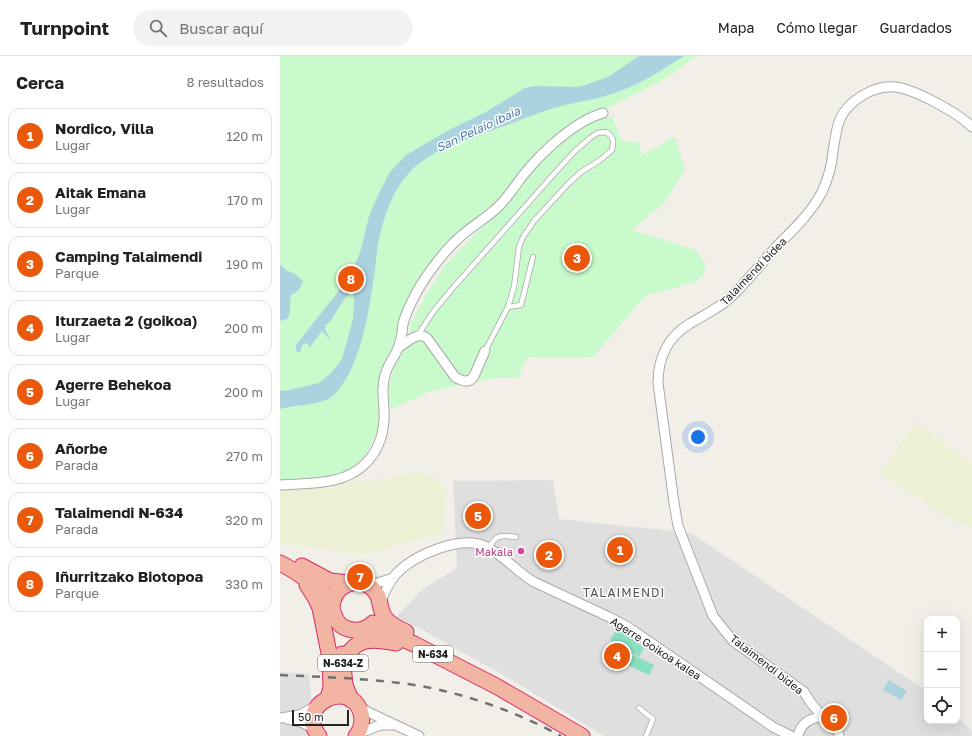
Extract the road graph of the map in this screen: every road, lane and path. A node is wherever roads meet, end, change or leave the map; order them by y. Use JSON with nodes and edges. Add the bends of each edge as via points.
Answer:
{"nodes":[{"id":1,"x":603,"y":113,"type":"dead end"},
{"id":2,"x":972,"y":127,"type":"edge"},
{"id":3,"x":533,"y":257,"type":"dead end"},
{"id":4,"x":508,"y":308,"type":"junction"},
{"id":5,"x":417,"y":336,"type":"junction"},
{"id":6,"x":398,"y":348,"type":"junction"},
{"id":7,"x":485,"y":351,"type":"joint"},
{"id":8,"x":280,"y":485,"type":"edge"},
{"id":9,"x":516,"y":537,"type":"dead end"},
{"id":10,"x":489,"y":548,"type":"junction"},
{"id":11,"x":280,"y":554,"type":"edge"},
{"id":12,"x":280,"y":563,"type":"edge"},
{"id":13,"x":298,"y":575,"type":"junction"},
{"id":14,"x":393,"y":578,"type":"junction"},
{"id":15,"x":349,"y":583,"type":"junction"},
{"id":16,"x":368,"y":586,"type":"junction"},
{"id":17,"x":380,"y":606,"type":"junction"},
{"id":18,"x":333,"y":612,"type":"junction"},
{"id":19,"x":361,"y":629,"type":"junction"},
{"id":20,"x":435,"y":655,"type":"junction"},
{"id":21,"x":343,"y":663,"type":"junction"},
{"id":22,"x":496,"y":686,"type":"junction"},
{"id":23,"x":326,"y":697,"type":"junction"},
{"id":24,"x":353,"y":702,"type":"junction"},
{"id":25,"x":811,"y":703,"type":"junction"},
{"id":26,"x":639,"y":708,"type":"dead end"},
{"id":27,"x":280,"y":718,"type":"edge"},
{"id":28,"x":824,"y":718,"type":"junction"},
{"id":29,"x":807,"y":721,"type":"junction"},
{"id":30,"x":399,"y":726,"type":"junction"},
{"id":31,"x":317,"y":732,"type":"edge"},
{"id":32,"x":800,"y":732,"type":"edge"},
{"id":33,"x":839,"y":734,"type":"edge"},
{"id":34,"x":357,"y":735,"type":"edge"},
{"id":35,"x":790,"y":735,"type":"edge"},
{"id":36,"x":419,"y":736,"type":"edge"},
{"id":37,"x":582,"y":736,"type":"edge"},
{"id":38,"x":646,"y":736,"type":"edge"},
{"id":39,"x":847,"y":736,"type":"edge"}],
"edges":[{"from":1,"to":6,"type":"street","via":[[575,127],[552,145],[500,205],[456,241],[414,296]]},
{"from":2,"to":25,"type":"street","name":"Talaimendi bidea","via":[[943,107],[900,88],[883,88],[861,96],[841,117],[829,171],[812,208],[735,293],[678,332],[664,352],[659,365],[658,384],[678,526],[713,616],[733,641],[801,690]]},
{"from":3,"to":4,"type":"lane","via":[[521,305]]},
{"from":4,"to":5,"type":"lane","via":[[522,238],[568,184],[612,150],[612,136],[606,132],[597,133],[590,138],[544,184],[452,289]]},
{"from":4,"to":7,"type":"lane"},
{"from":5,"to":6,"type":"street"},
{"from":5,"to":7,"type":"street","via":[[427,338],[455,377],[464,381],[472,380]]},
{"from":6,"to":8,"type":"street","via":[[383,384],[384,419],[380,439],[365,464],[350,476],[336,480]]},
{"from":9,"to":10,"type":"lane","via":[[498,537]]},
{"from":10,"to":14,"type":"street","name":"Agerre Goikoa kalea","via":[[467,542],[442,548],[407,564]]},
{"from":10,"to":35,"type":"street","name":"Agerre Goikoa kalea","via":[[534,582],[628,627],[773,727]]},
{"from":11,"to":15,"type":"highway","via":[[323,578],[337,583]]},
{"from":12,"to":13,"type":"highway","number":"N-634"},
{"from":13,"to":18,"type":"highway","number":"N-634","via":[[320,590],[328,599]]},
{"from":13,"to":23,"type":"highway","via":[[312,592],[320,608],[330,658]]},
{"from":14,"to":16,"type":"street"},
{"from":14,"to":17,"type":"street"},
{"from":15,"to":16,"type":"highway","via":[[359,582]]},
{"from":15,"to":18,"type":"highway","via":[[336,592]]},
{"from":16,"to":17,"type":"highway","number":"N-634","via":[[374,590]]},
{"from":17,"to":19,"type":"highway","via":[[376,620]]},
{"from":17,"to":22,"type":"highway","number":"N-634","via":[[386,620],[392,625],[433,645]]},
{"from":18,"to":19,"type":"highway","number":"N-634","via":[[343,627]]},
{"from":18,"to":23,"type":"highway","number":"N-634-Z","via":[[335,673]]},
{"from":19,"to":20,"type":"highway","number":"N-634","via":[[382,631]]},
{"from":19,"to":21,"type":"highway","number":"N-634-Z","via":[[345,642]]},
{"from":20,"to":21,"type":"highway","via":[[400,644],[369,640],[357,644]]},
{"from":20,"to":22,"type":"highway","number":"N-634"},
{"from":21,"to":24,"type":"highway","number":"N-634-Z","via":[[345,685]]},
{"from":22,"to":37,"type":"highway","number":"N-634"},
{"from":23,"to":24,"type":"highway","via":[[343,696]]},
{"from":23,"to":27,"type":"street","via":[[300,715]]},
{"from":23,"to":31,"type":"highway","via":[[314,713]]},
{"from":24,"to":30,"type":"street"},
{"from":24,"to":34,"type":"highway","via":[[359,709],[362,722]]},
{"from":25,"to":28,"type":"street","name":"Talaimendi bidea"},
{"from":25,"to":29,"type":"street","name":"Talaimendi bidea"},
{"from":26,"to":38,"type":"lane","via":[[653,719]]},
{"from":27,"to":31,"type":"street","via":[[304,722]]},
{"from":28,"to":29,"type":"street"},
{"from":28,"to":33,"type":"street","name":"Talaimendi bidea","via":[[832,722]]},
{"from":29,"to":32,"type":"street"},
{"from":30,"to":34,"type":"street","via":[[380,725]]},
{"from":30,"to":36,"type":"street"},
{"from":32,"to":35,"type":"street","name":"Agerre Goikoa kalea"},
{"from":33,"to":39,"type":"street"}]}
